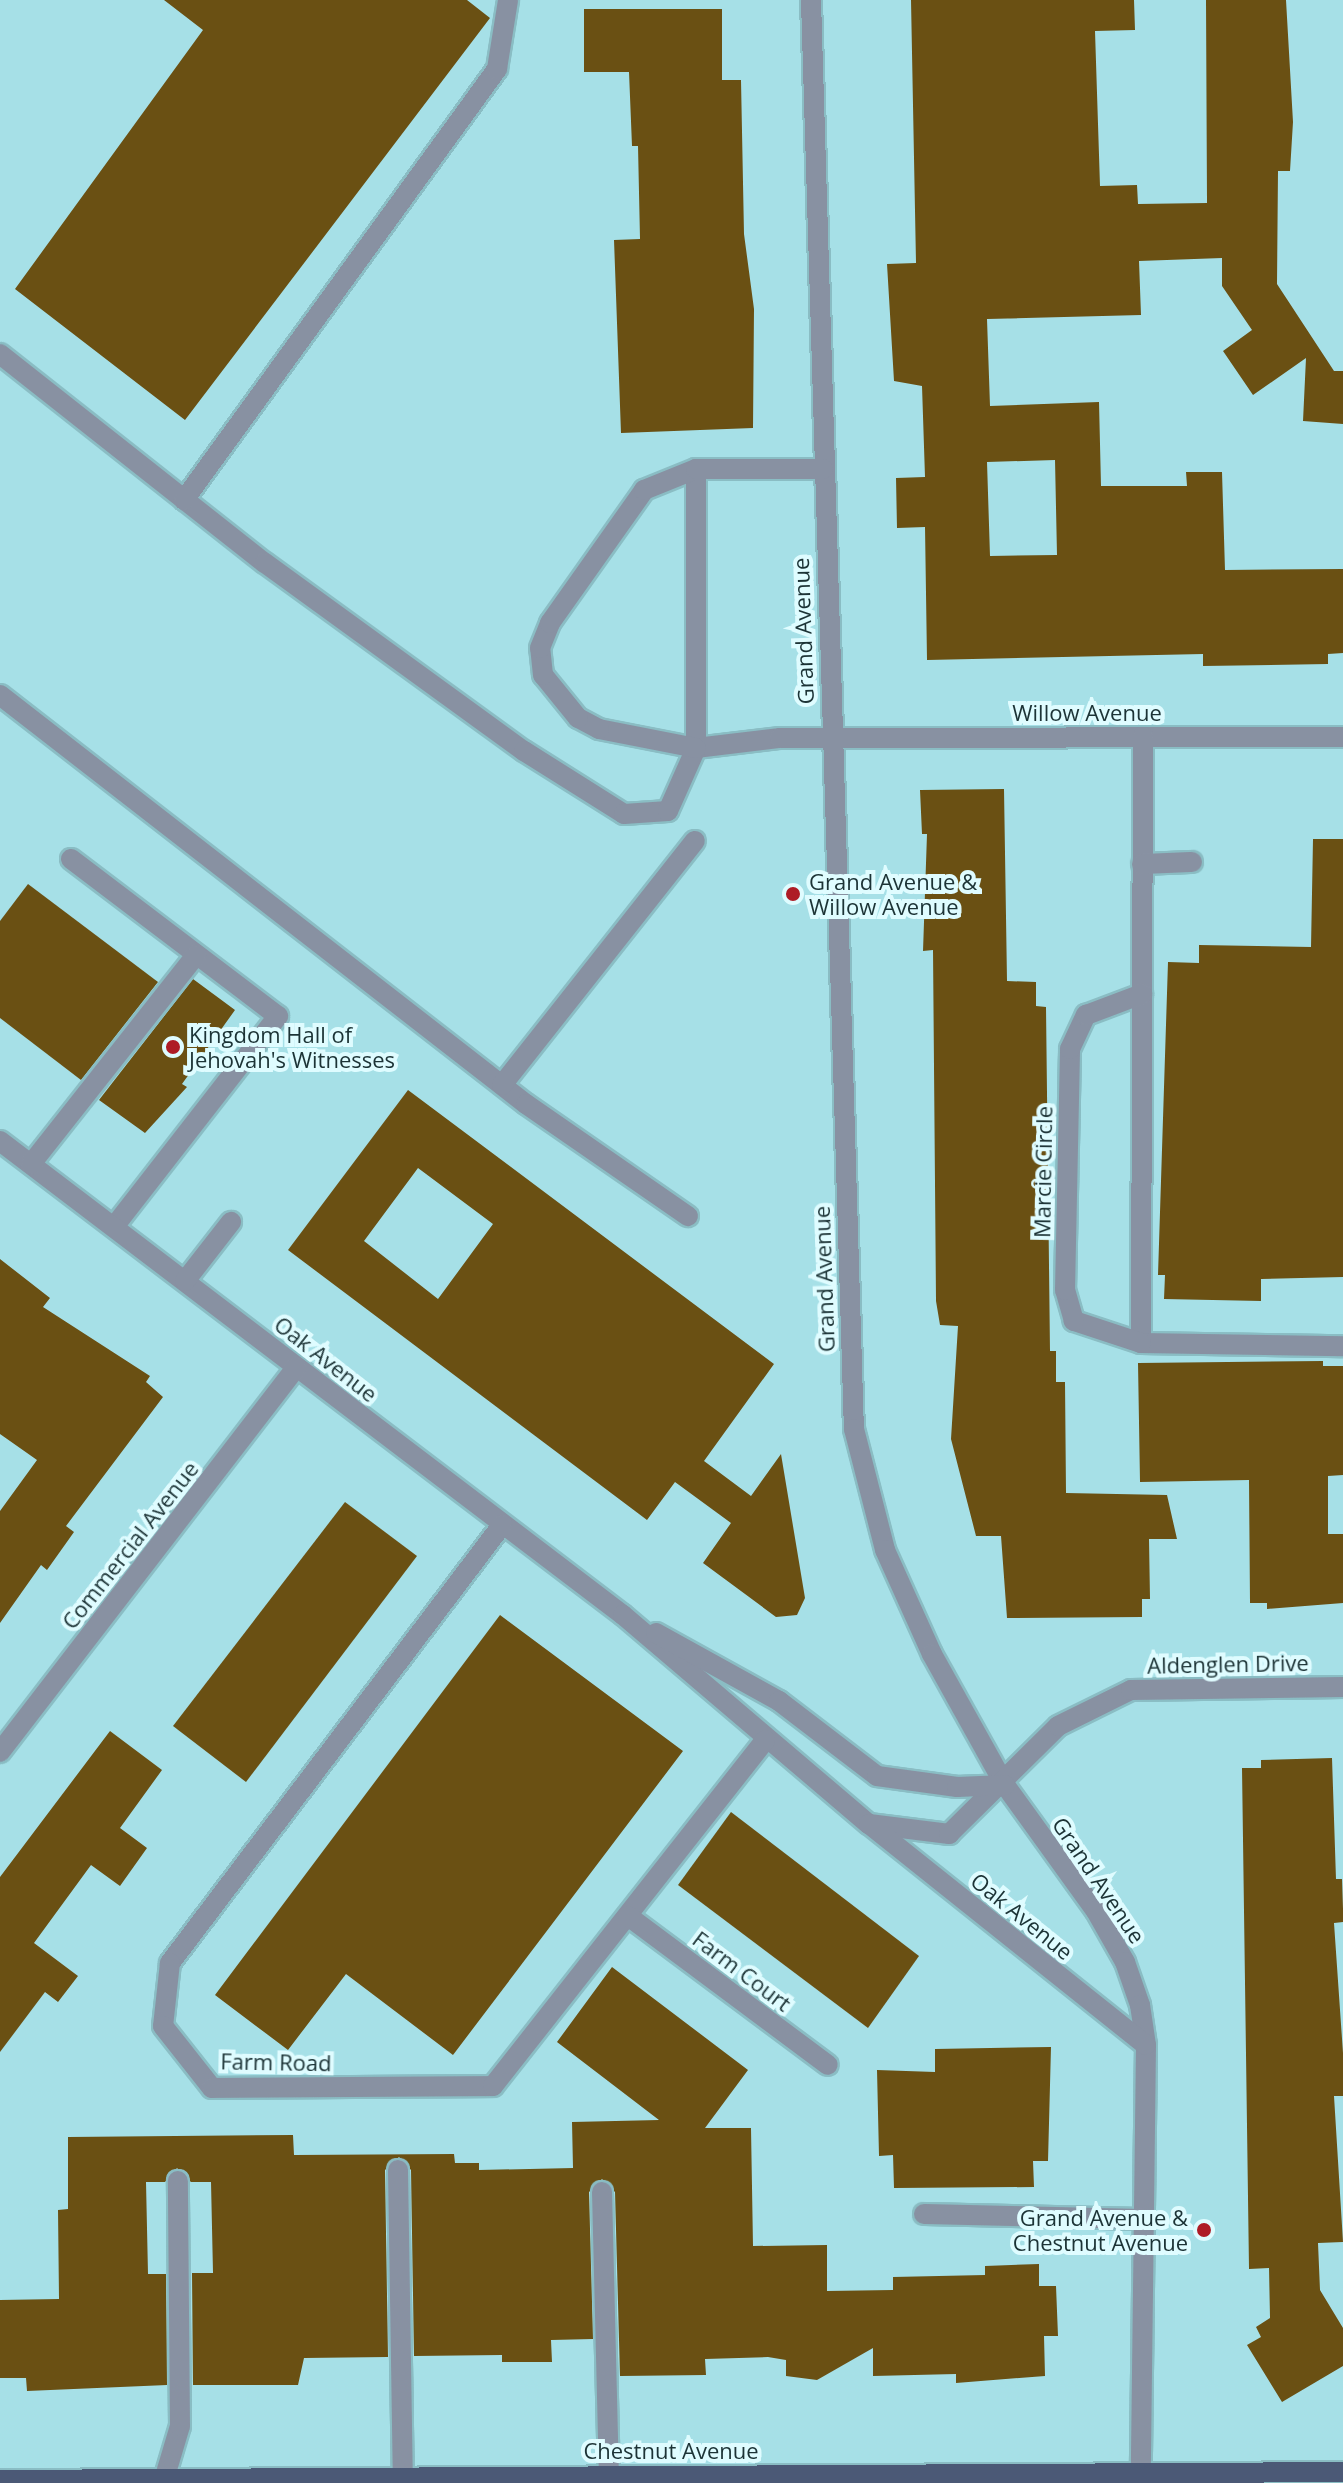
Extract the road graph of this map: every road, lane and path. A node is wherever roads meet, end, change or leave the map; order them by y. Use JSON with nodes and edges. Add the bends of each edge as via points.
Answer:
{"nodes":[{"id":1,"x":508,"y":0,"type":"edge"},
{"id":2,"x":811,"y":0,"type":"edge"},
{"id":3,"x":0,"y":354,"type":"edge"},
{"id":4,"x":696,"y":469,"type":"junction"},
{"id":5,"x":823,"y":469,"type":"junction"},
{"id":6,"x":184,"y":500,"type":"junction"},
{"id":7,"x":0,"y":695,"type":"edge"},
{"id":8,"x":830,"y":735,"type":"junction"},
{"id":9,"x":1143,"y":737,"type":"junction"},
{"id":10,"x":1343,"y":737,"type":"edge"},
{"id":11,"x":696,"y":748,"type":"junction"},
{"id":12,"x":695,"y":841,"type":"dead end"},
{"id":13,"x":71,"y":859,"type":"dead end"},
{"id":14,"x":1192,"y":862,"type":"dead end"},
{"id":15,"x":1142,"y":864,"type":"junction"},
{"id":16,"x":196,"y":955,"type":"junction"},
{"id":17,"x":1142,"y":994,"type":"junction"},
{"id":18,"x":502,"y":1085,"type":"junction"},
{"id":19,"x":0,"y":1141,"type":"edge"},
{"id":20,"x":31,"y":1164,"type":"junction"},
{"id":21,"x":688,"y":1216,"type":"dead end"},
{"id":22,"x":231,"y":1222,"type":"dead end"},
{"id":23,"x":114,"y":1227,"type":"junction"},
{"id":24,"x":185,"y":1281,"type":"junction"},
{"id":25,"x":1141,"y":1343,"type":"junction"},
{"id":26,"x":1343,"y":1346,"type":"edge"},
{"id":27,"x":297,"y":1367,"type":"junction"},
{"id":28,"x":502,"y":1525,"type":"junction"},
{"id":29,"x":623,"y":1615,"type":"junction"},
{"id":30,"x":1343,"y":1687,"type":"edge"},
{"id":31,"x":765,"y":1740,"type":"junction"},
{"id":32,"x":0,"y":1752,"type":"edge"},
{"id":33,"x":1005,"y":1785,"type":"junction"},
{"id":34,"x":869,"y":1824,"type":"junction"},
{"id":35,"x":628,"y":1916,"type":"junction"},
{"id":36,"x":1146,"y":2045,"type":"junction"},
{"id":37,"x":828,"y":2065,"type":"dead end"},
{"id":38,"x":398,"y":2170,"type":"dead end"},
{"id":39,"x":178,"y":2181,"type":"dead end"},
{"id":40,"x":602,"y":2192,"type":"dead end"},
{"id":41,"x":924,"y":2214,"type":"dead end"},
{"id":42,"x":1143,"y":2219,"type":"junction"},
{"id":43,"x":1343,"y":2472,"type":"edge"},
{"id":44,"x":609,"y":2476,"type":"junction"},
{"id":45,"x":1141,"y":2477,"type":"edge"},
{"id":46,"x":403,"y":2478,"type":"junction"},
{"id":47,"x":810,"y":2478,"type":"edge"},
{"id":48,"x":0,"y":2480,"type":"edge"},
{"id":49,"x":481,"y":2480,"type":"edge"},
{"id":50,"x":163,"y":2481,"type":"edge"}],
"edges":[{"from":1,"to":6,"type":"street","via":[[497,69]]},
{"from":2,"to":5,"type":"street","name":"Grand Avenue"},
{"from":3,"to":6,"type":"street"},
{"from":4,"to":5,"type":"street"},
{"from":4,"to":11,"type":"street"},
{"from":4,"to":11,"type":"street","name":"Willow Avenue","via":[[644,490],[550,623],[540,648],[543,675],[578,718],[599,729]]},
{"from":5,"to":8,"type":"street","name":"Grand Avenue"},
{"from":6,"to":11,"type":"street","via":[[524,751],[624,814],[668,811]]},
{"from":7,"to":18,"type":"street"},
{"from":8,"to":9,"type":"street","name":"Willow Avenue"},
{"from":8,"to":11,"type":"street","name":"Willow Avenue"},
{"from":8,"to":33,"type":"street","name":"Grand Avenue","via":[[854,1429],[885,1550],[932,1654]]},
{"from":9,"to":10,"type":"street","name":"Willow Avenue"},
{"from":9,"to":15,"type":"street"},
{"from":12,"to":18,"type":"street"},
{"from":13,"to":16,"type":"street"},
{"from":14,"to":15,"type":"street"},
{"from":15,"to":17,"type":"street"},
{"from":16,"to":20,"type":"street"},
{"from":16,"to":23,"type":"street","via":[[278,1016]]},
{"from":17,"to":25,"type":"street"},
{"from":17,"to":25,"type":"street","name":"Marcie Circle","via":[[1086,1015],[1070,1049],[1065,1290],[1074,1321]]},
{"from":18,"to":21,"type":"street"},
{"from":19,"to":20,"type":"street","name":"Oak Avenue"},
{"from":20,"to":23,"type":"street","name":"Oak Avenue"},
{"from":22,"to":24,"type":"street"},
{"from":23,"to":24,"type":"street","name":"Oak Avenue"},
{"from":24,"to":27,"type":"street","name":"Oak Avenue"},
{"from":25,"to":26,"type":"street","name":"Marcie Circle"},
{"from":27,"to":28,"type":"street","name":"Oak Avenue"},
{"from":27,"to":32,"type":"street","name":"Commercial Avenue"},
{"from":28,"to":29,"type":"street","name":"Oak Avenue"},
{"from":28,"to":35,"type":"street","name":"Farm Road","via":[[170,1963],[163,2026],[212,2088],[493,2086]]},
{"from":29,"to":31,"type":"street","name":"Oak Avenue"},
{"from":29,"to":33,"type":"street","name":"Oak Avenue","via":[[779,1701],[877,1776],[957,1787]]},
{"from":30,"to":33,"type":"street","name":"Aldenglen Drive","via":[[1131,1690],[1058,1726]]},
{"from":31,"to":34,"type":"street","name":"Oak Avenue"},
{"from":31,"to":35,"type":"street","name":"Farm Road"},
{"from":33,"to":34,"type":"street","via":[[949,1834]]},
{"from":33,"to":36,"type":"street","name":"Grand Avenue","via":[[1096,1911],[1125,1962]]},
{"from":34,"to":36,"type":"street","name":"Oak Avenue"},
{"from":35,"to":37,"type":"street","name":"Farm Court"},
{"from":36,"to":42,"type":"street","name":"Grand Avenue"},
{"from":38,"to":46,"type":"street"},
{"from":39,"to":50,"type":"street","via":[[180,2426]]},
{"from":40,"to":44,"type":"street"},
{"from":41,"to":42,"type":"street"},
{"from":42,"to":45,"type":"street","name":"Grand Avenue"},
{"from":43,"to":45,"type":"main road","name":"Chestnut Avenue"},
{"from":44,"to":47,"type":"main road","name":"Chestnut Avenue"},
{"from":44,"to":49,"type":"main road","name":"Chestnut Avenue"},
{"from":45,"to":47,"type":"main road","name":"Chestnut Avenue"},
{"from":46,"to":49,"type":"main road","name":"Chestnut Avenue"},
{"from":46,"to":50,"type":"main road","name":"Chestnut Avenue"},
{"from":48,"to":50,"type":"main road","name":"Chestnut Avenue"}]}
